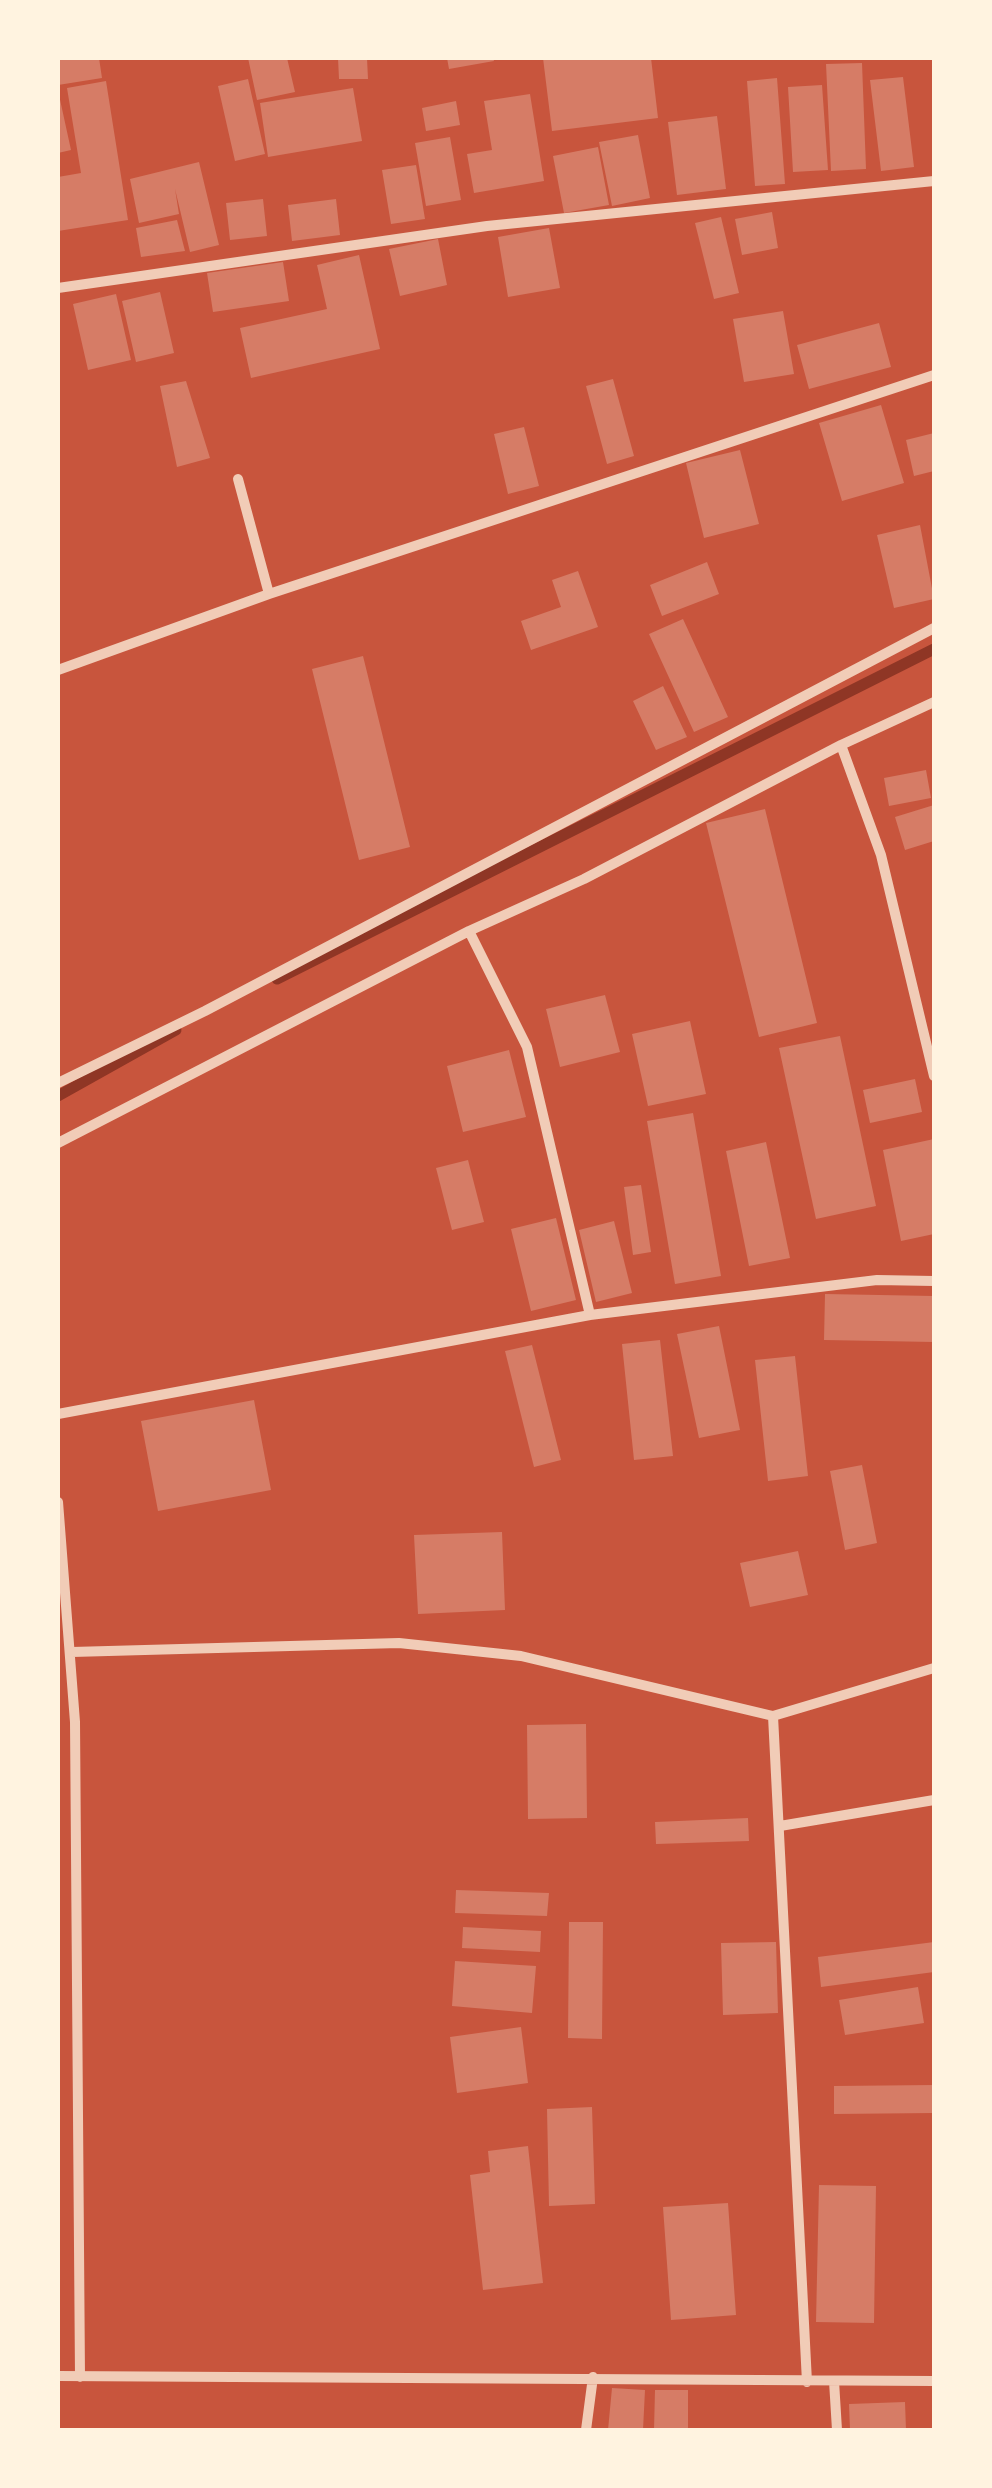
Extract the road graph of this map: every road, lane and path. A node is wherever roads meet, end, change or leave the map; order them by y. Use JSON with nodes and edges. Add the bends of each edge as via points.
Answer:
{"nodes":[{"id":1,"x":934,"y":181,"type":"edge"},
{"id":2,"x":58,"y":288,"type":"edge"},
{"id":3,"x":934,"y":375,"type":"edge"},
{"id":4,"x":238,"y":479,"type":"dead end"},
{"id":5,"x":269,"y":594,"type":"junction"},
{"id":6,"x":934,"y":628,"type":"edge"},
{"id":7,"x":58,"y":670,"type":"edge"},
{"id":8,"x":934,"y":702,"type":"edge"},
{"id":9,"x":842,"y":745,"type":"junction"},
{"id":10,"x":469,"y":932,"type":"junction"},
{"id":11,"x":934,"y":1076,"type":"edge"},
{"id":12,"x":58,"y":1083,"type":"edge"},
{"id":13,"x":58,"y":1144,"type":"edge"},
{"id":14,"x":934,"y":1281,"type":"edge"},
{"id":15,"x":590,"y":1315,"type":"junction"},
{"id":16,"x":58,"y":1414,"type":"edge"},
{"id":17,"x":58,"y":1502,"type":"edge"},
{"id":18,"x":72,"y":1652,"type":"junction"},
{"id":19,"x":934,"y":1668,"type":"edge"},
{"id":20,"x":773,"y":1716,"type":"junction"},
{"id":21,"x":934,"y":1800,"type":"edge"},
{"id":22,"x":780,"y":1826,"type":"junction"},
{"id":23,"x":58,"y":2376,"type":"edge"},
{"id":24,"x":80,"y":2377,"type":"junction"},
{"id":25,"x":594,"y":2377,"type":"junction"},
{"id":26,"x":934,"y":2381,"type":"edge"},
{"id":27,"x":807,"y":2382,"type":"junction"},
{"id":28,"x":834,"y":2382,"type":"junction"},
{"id":29,"x":586,"y":2430,"type":"edge"},
{"id":30,"x":837,"y":2430,"type":"edge"}],
"edges":[{"from":1,"to":2,"type":"street","via":[[487,226]]},
{"from":3,"to":5,"type":"street"},
{"from":4,"to":5,"type":"street"},
{"from":5,"to":7,"type":"street"},
{"from":6,"to":12,"type":"street"},
{"from":8,"to":9,"type":"street"},
{"from":9,"to":10,"type":"street","via":[[584,880]]},
{"from":9,"to":11,"type":"street","via":[[881,855]]},
{"from":10,"to":13,"type":"street"},
{"from":10,"to":15,"type":"street","via":[[528,1047]]},
{"from":14,"to":15,"type":"street","via":[[876,1280]]},
{"from":15,"to":16,"type":"street"},
{"from":17,"to":18,"type":"street"},
{"from":18,"to":20,"type":"street","via":[[399,1643],[521,1656]]},
{"from":18,"to":24,"type":"street"},
{"from":19,"to":20,"type":"street"},
{"from":20,"to":22,"type":"street"},
{"from":21,"to":22,"type":"street"},
{"from":22,"to":27,"type":"street"},
{"from":23,"to":24,"type":"street"},
{"from":24,"to":25,"type":"street"},
{"from":25,"to":27,"type":"street"},
{"from":25,"to":29,"type":"street"},
{"from":26,"to":28,"type":"street"},
{"from":27,"to":28,"type":"street"},
{"from":28,"to":30,"type":"street"}]}
